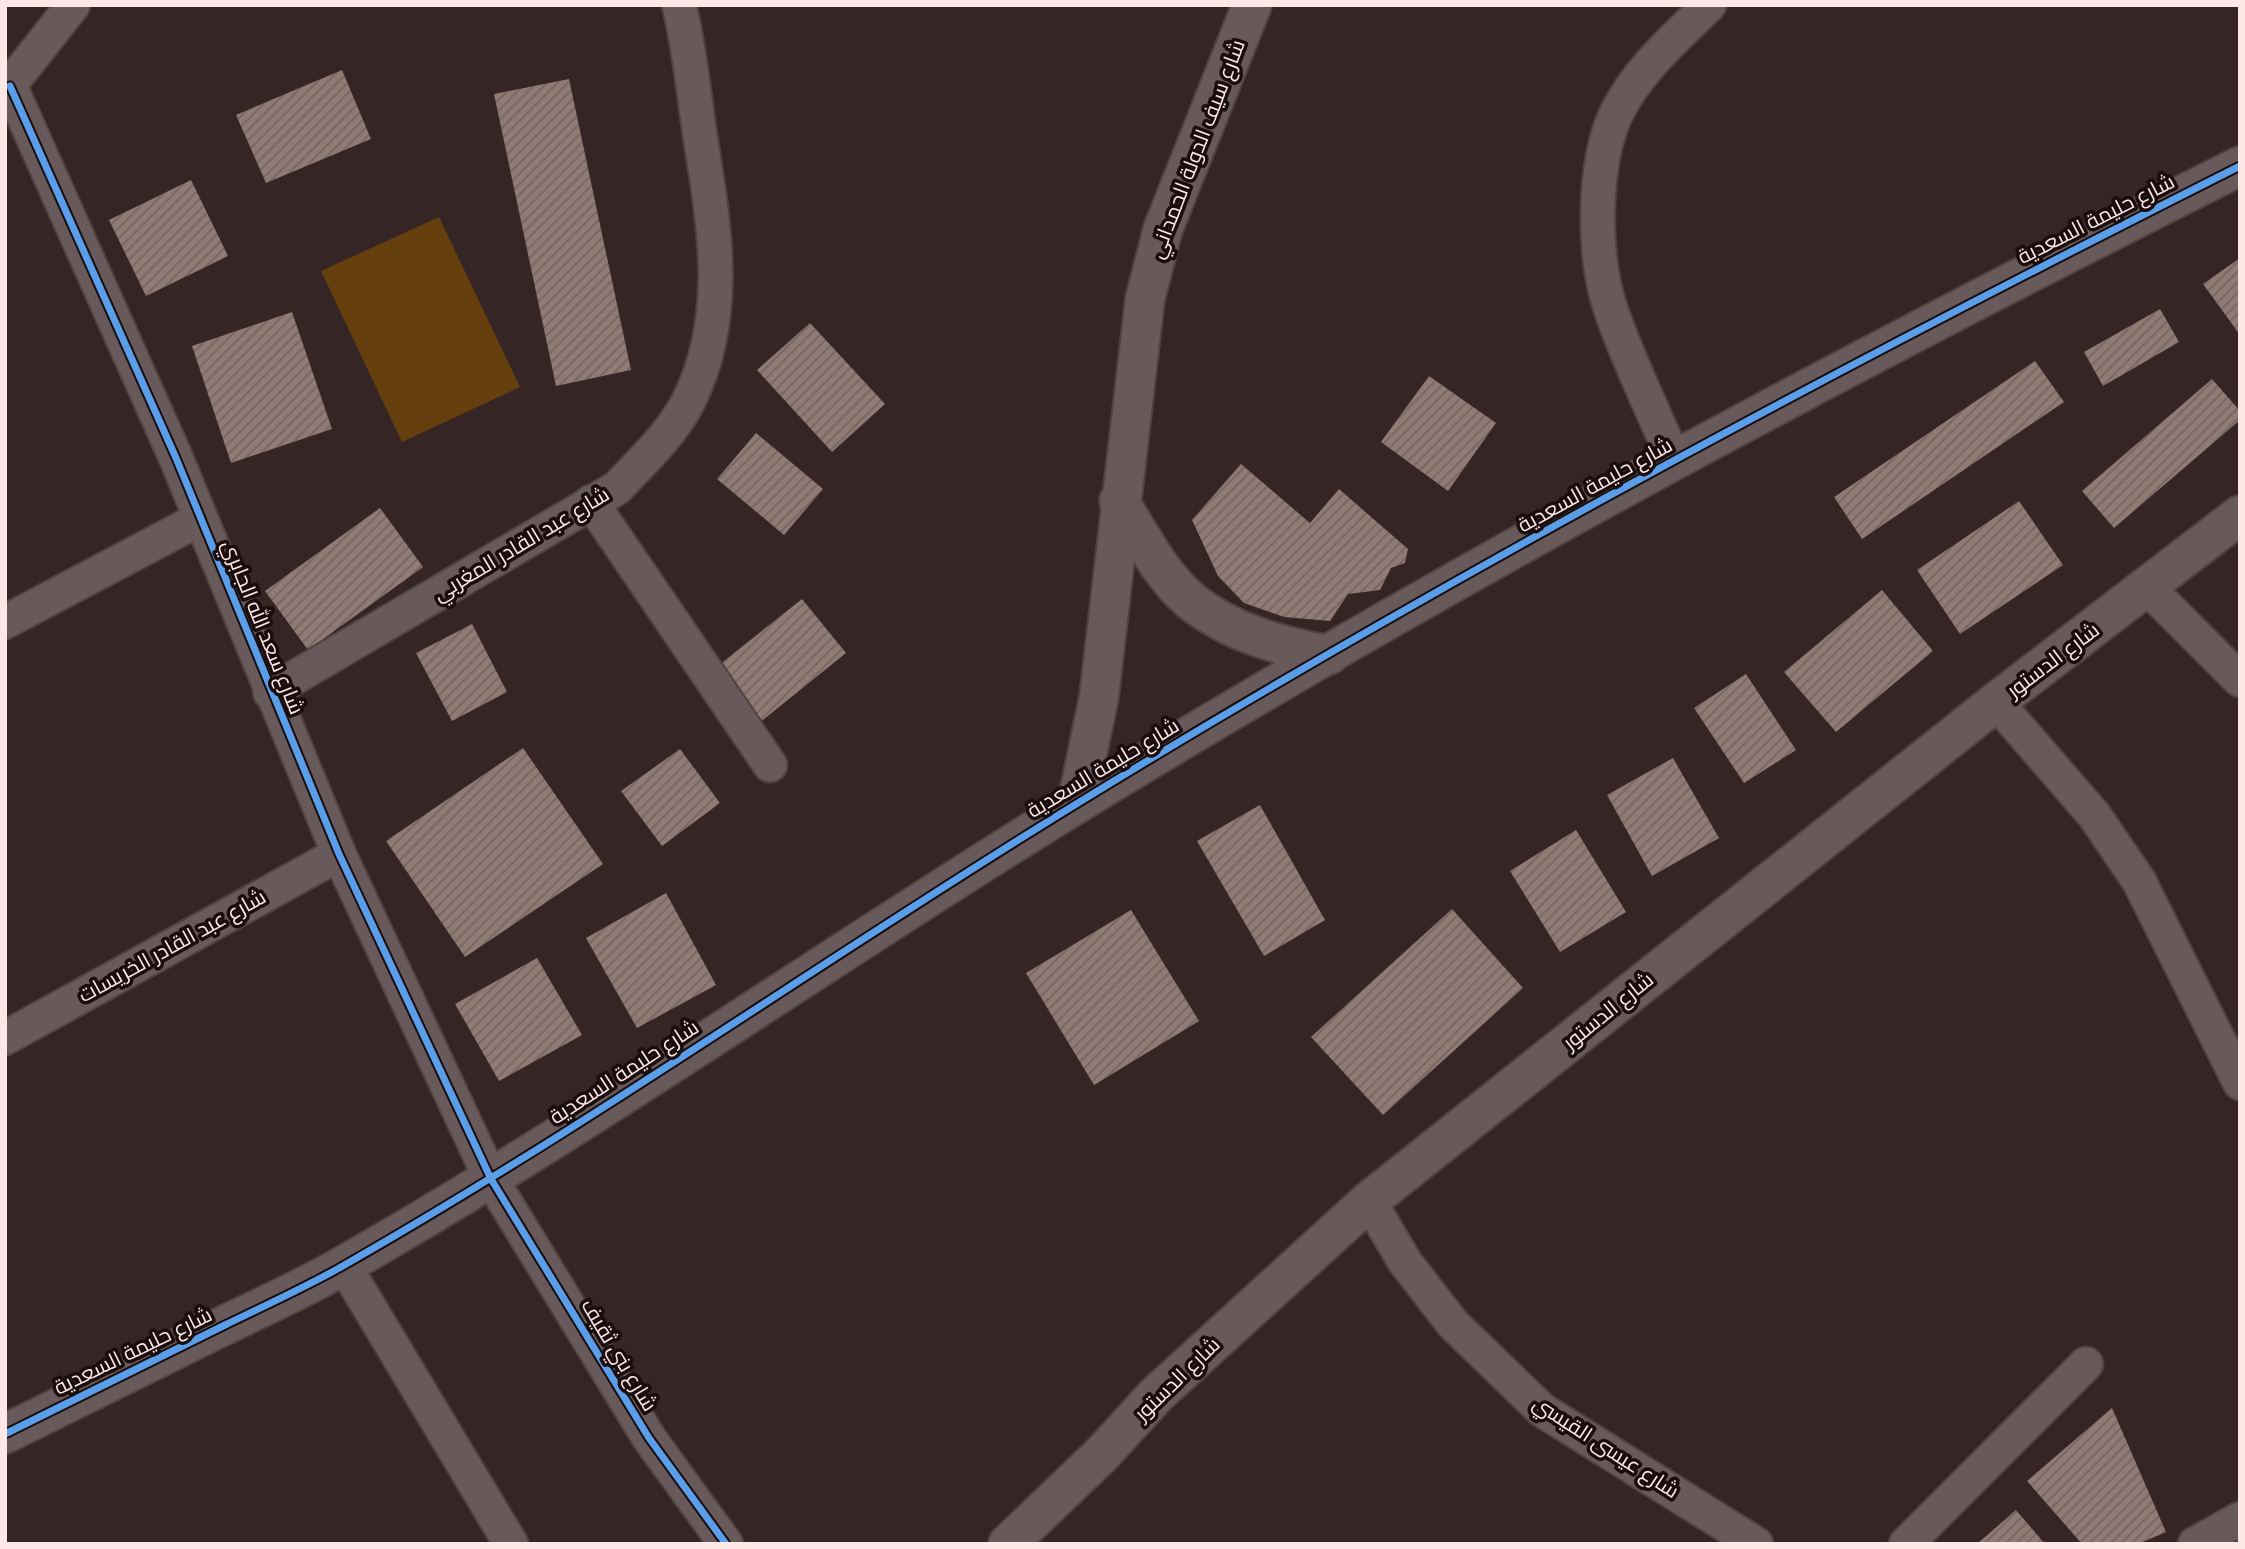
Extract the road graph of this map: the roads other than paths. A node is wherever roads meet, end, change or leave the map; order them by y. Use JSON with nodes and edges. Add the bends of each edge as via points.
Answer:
{"nodes":[{"id":1,"x":73,"y":5,"type":"edge"},
{"id":2,"x":1252,"y":5,"type":"edge"},
{"id":3,"x":1709,"y":5,"type":"edge"},
{"id":4,"x":680,"y":7,"type":"edge"},
{"id":5,"x":8,"y":89,"type":"edge"},
{"id":6,"x":2240,"y":166,"type":"edge"},
{"id":7,"x":1674,"y":461,"type":"junction"},
{"id":8,"x":1119,"y":501,"type":"junction"},
{"id":9,"x":591,"y":502,"type":"junction"},
{"id":10,"x":2240,"y":515,"type":"edge"},
{"id":11,"x":200,"y":519,"type":"junction"},
{"id":12,"x":2148,"y":588,"type":"junction"},
{"id":13,"x":5,"y":622,"type":"edge"},
{"id":14,"x":1329,"y":655,"type":"junction"},
{"id":15,"x":2240,"y":680,"type":"edge"},
{"id":16,"x":270,"y":692,"type":"junction"},
{"id":17,"x":1996,"y":702,"type":"junction"},
{"id":18,"x":770,"y":765,"type":"dead end"},
{"id":19,"x":1077,"y":803,"type":"junction"},
{"id":20,"x":339,"y":854,"type":"junction"},
{"id":21,"x":5,"y":1038,"type":"edge"},
{"id":22,"x":2240,"y":1083,"type":"edge"},
{"id":23,"x":491,"y":1179,"type":"junction"},
{"id":24,"x":1369,"y":1201,"type":"junction"},
{"id":25,"x":344,"y":1265,"type":"junction"},
{"id":26,"x":2086,"y":1364,"type":"dead end"},
{"id":27,"x":5,"y":1434,"type":"edge"},
{"id":28,"x":2240,"y":1519,"type":"edge"},
{"id":29,"x":511,"y":1544,"type":"edge"},
{"id":30,"x":726,"y":1544,"type":"edge"},
{"id":31,"x":1008,"y":1544,"type":"edge"},
{"id":32,"x":1756,"y":1544,"type":"edge"},
{"id":33,"x":1906,"y":1544,"type":"edge"},
{"id":34,"x":2195,"y":1544,"type":"edge"}],
"edges":[{"from":1,"to":5,"type":"street"},
{"from":2,"to":8,"type":"street","name":"شارع سيف الدولة الحمداني","via":[[1163,229],[1144,299]]},
{"from":3,"to":7,"type":"street","via":[[1648,65],[1616,115],[1599,197],[1609,303]]},
{"from":4,"to":9,"type":"street","name":"شارع عبد القادر المغربي","via":[[712,213],[717,295],[708,350],[687,403],[658,444],[617,488]]},
{"from":5,"to":11,"type":"street","name":"شارع سعد الله الجابري"},
{"from":6,"to":7,"type":"street","name":"شارع حليمة السعدية","via":[[1969,302]]},
{"from":7,"to":14,"type":"street","name":"شارع حليمة السعدية"},
{"from":8,"to":14,"type":"street","via":[[1157,561],[1190,600],[1274,645]]},
{"from":8,"to":19,"type":"street","name":"شارع سيف الدولة الحمداني","via":[[1099,697]]},
{"from":9,"to":16,"type":"street","name":"شارع عبد القادر المغربي"},
{"from":9,"to":18,"type":"street"},
{"from":10,"to":12,"type":"street","name":"شارع الدستور"},
{"from":11,"to":13,"type":"street"},
{"from":11,"to":16,"type":"street","name":"شارع سعد الله الجابري"},
{"from":12,"to":15,"type":"street"},
{"from":12,"to":17,"type":"street","name":"شارع الدستور"},
{"from":14,"to":19,"type":"street","name":"شارع حليمة السعدية"},
{"from":16,"to":20,"type":"street","name":"شارع سعد الله الجابري"},
{"from":17,"to":22,"type":"street","via":[[2094,815],[2139,881]]},
{"from":17,"to":24,"type":"street","name":"شارع الدستور"},
{"from":19,"to":23,"type":"street","name":"شارع حليمة السعدية"},
{"from":20,"to":21,"type":"street","name":"شارع عبد القادر الخريسات"},
{"from":20,"to":23,"type":"street","name":"شارع سعد الله الجابري"},
{"from":23,"to":25,"type":"street","name":"شارع حليمة السعدية"},
{"from":23,"to":30,"type":"street","name":"شارع بني ثقيف","via":[[649,1438]]},
{"from":24,"to":31,"type":"street","name":"شارع الدستور","via":[[1156,1395]]},
{"from":24,"to":32,"type":"street","name":"شارع عيسى القيسي","via":[[1405,1262],[1452,1324],[1542,1410]]},
{"from":25,"to":27,"type":"street","name":"شارع حليمة السعدية"},
{"from":25,"to":29,"type":"street"},
{"from":26,"to":33,"type":"street"},
{"from":28,"to":34,"type":"street"}]}
